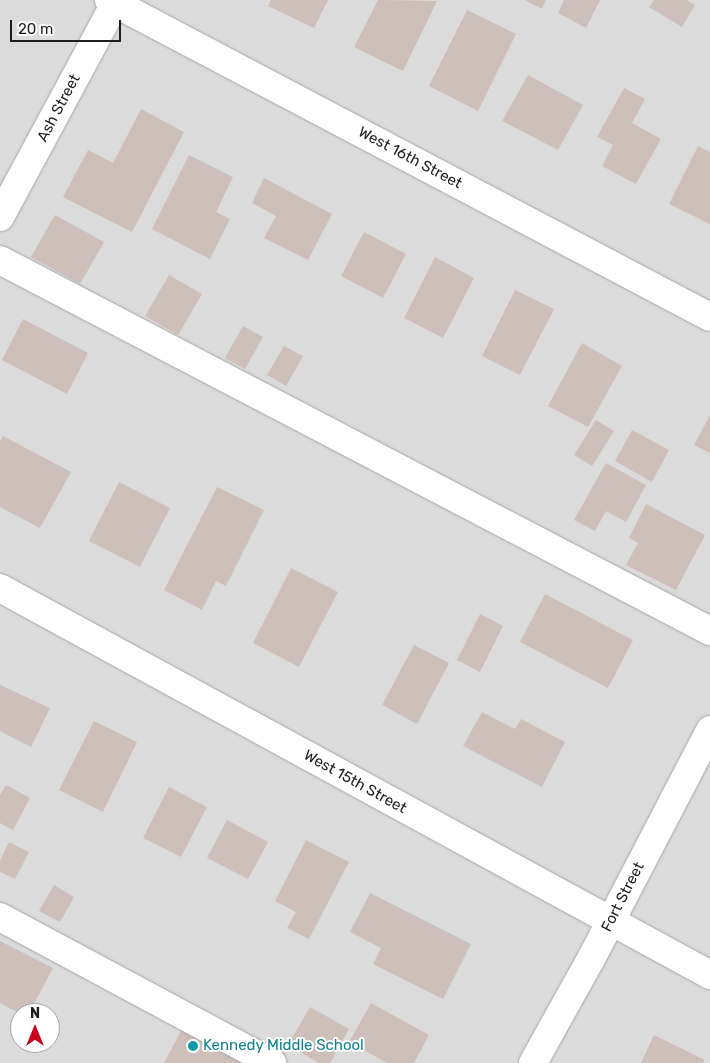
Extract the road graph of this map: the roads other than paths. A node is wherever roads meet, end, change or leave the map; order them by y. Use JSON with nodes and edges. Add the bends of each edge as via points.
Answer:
{"nodes":[{"id":1,"x":114,"y":1,"type":"edge"},
{"id":2,"x":0,"y":217,"type":"edge"},
{"id":3,"x":0,"y":260,"type":"edge"},
{"id":4,"x":710,"y":317,"type":"edge"},
{"id":5,"x":0,"y":588,"type":"edge"},
{"id":6,"x":710,"y":631,"type":"edge"},
{"id":7,"x":710,"y":730,"type":"edge"},
{"id":8,"x":0,"y":917,"type":"edge"},
{"id":9,"x":611,"y":920,"type":"junction"},
{"id":10,"x":710,"y":975,"type":"edge"},
{"id":11,"x":272,"y":1063,"type":"edge"},
{"id":12,"x":533,"y":1063,"type":"edge"}],
"edges":[{"from":1,"to":2,"type":"street","name":"Ash Street"},
{"from":1,"to":4,"type":"street","name":"West 16th Street"},
{"from":3,"to":6,"type":"street"},
{"from":5,"to":9,"type":"street","name":"West 15th Street"},
{"from":7,"to":9,"type":"street","name":"Fort Street"},
{"from":8,"to":11,"type":"street"},
{"from":9,"to":10,"type":"street","name":"West 15th Street"},
{"from":9,"to":12,"type":"street","name":"Fort Street"}]}
